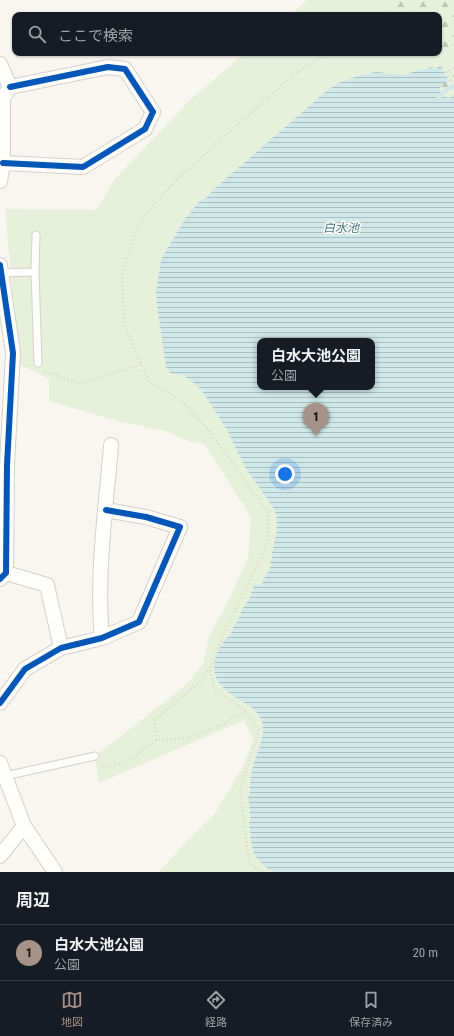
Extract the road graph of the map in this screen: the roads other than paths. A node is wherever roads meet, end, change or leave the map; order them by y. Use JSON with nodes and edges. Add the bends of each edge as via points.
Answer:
{"nodes":[{"id":1,"x":0,"y":64,"type":"edge"},
{"id":2,"x":4,"y":95,"type":"edge"},
{"id":3,"x":3,"y":163,"type":"junction"},
{"id":4,"x":0,"y":180,"type":"edge"},
{"id":5,"x":36,"y":235,"type":"dead end"},
{"id":6,"x":1,"y":269,"type":"edge"},
{"id":7,"x":35,"y":272,"type":"junction"},
{"id":8,"x":38,"y":363,"type":"road end"},
{"id":9,"x":111,"y":445,"type":"dead end"},
{"id":10,"x":2,"y":466,"type":"edge"},
{"id":11,"x":106,"y":510,"type":"junction"},
{"id":12,"x":3,"y":576,"type":"edge"},
{"id":13,"x":102,"y":638,"type":"junction"},
{"id":14,"x":61,"y":648,"type":"junction"},
{"id":15,"x":0,"y":703,"type":"edge"},
{"id":16,"x":95,"y":756,"type":"road end"},
{"id":17,"x":2,"y":770,"type":"edge"},
{"id":18,"x":24,"y":826,"type":"junction"},
{"id":19,"x":0,"y":856,"type":"edge"},
{"id":20,"x":55,"y":872,"type":"edge"}],
"edges":[{"from":1,"to":2,"type":"street"},
{"from":2,"to":3,"type":"street"},
{"from":2,"to":3,"type":"street","via":[[108,67],[125,69],[152,112],[145,129],[83,167]]},
{"from":3,"to":4,"type":"street"},
{"from":5,"to":7,"type":"lane"},
{"from":6,"to":7,"type":"lane"},
{"from":6,"to":10,"type":"street","via":[[12,353]]},
{"from":7,"to":8,"type":"lane"},
{"from":9,"to":11,"type":"street"},
{"from":10,"to":12,"type":"street"},
{"from":11,"to":13,"type":"street","via":[[100,582]]},
{"from":11,"to":13,"type":"street","via":[[146,517],[180,527],[140,622]]},
{"from":12,"to":14,"type":"street","via":[[47,585]]},
{"from":13,"to":14,"type":"street"},
{"from":14,"to":15,"type":"street","via":[[25,669]]},
{"from":16,"to":17,"type":"lane"},
{"from":17,"to":18,"type":"street"},
{"from":18,"to":19,"type":"street"},
{"from":18,"to":20,"type":"street"}]}
